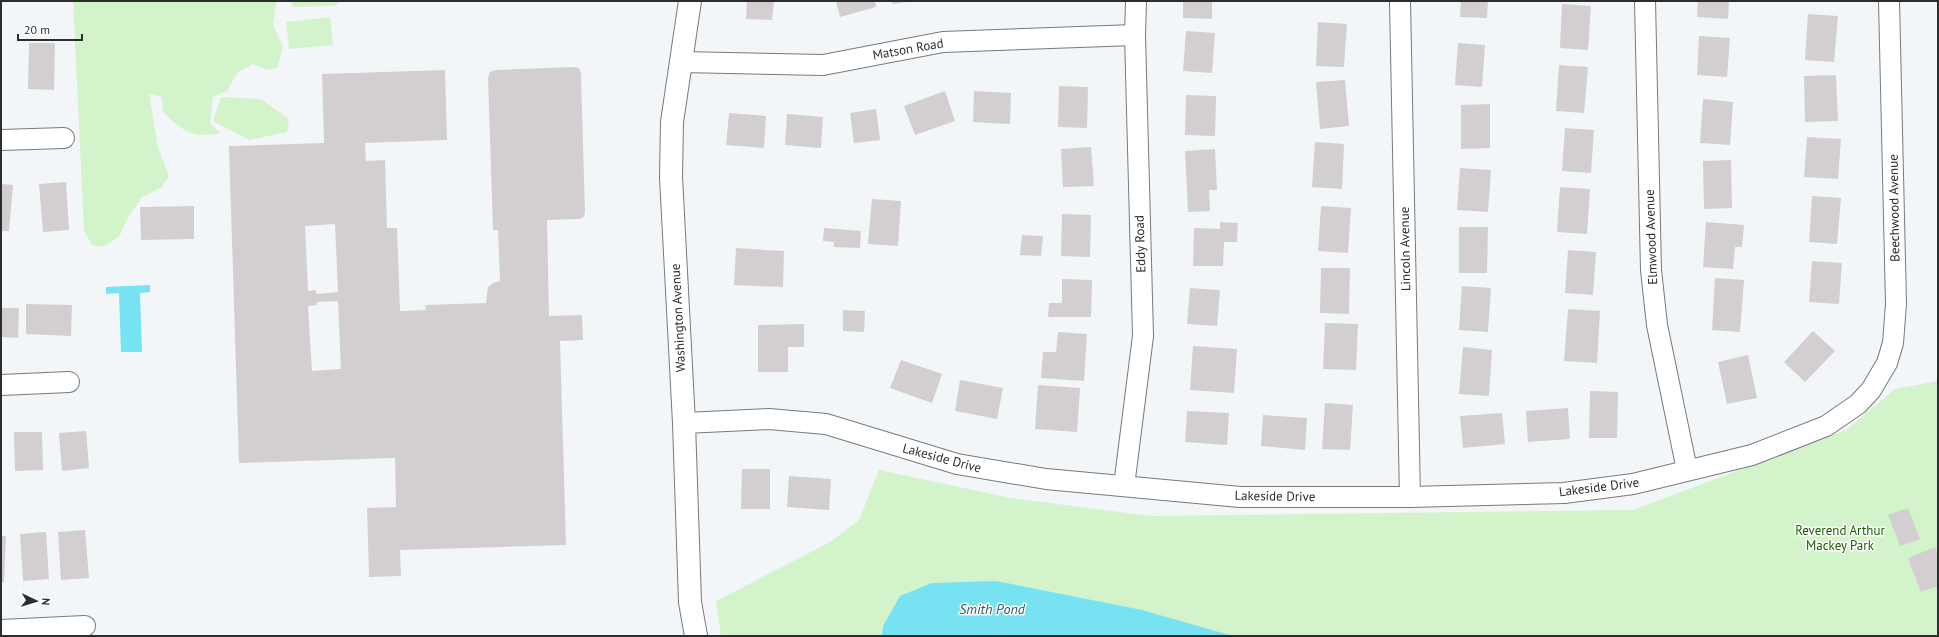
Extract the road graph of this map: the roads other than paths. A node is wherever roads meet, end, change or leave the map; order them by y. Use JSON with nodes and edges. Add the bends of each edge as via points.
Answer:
{"nodes":[{"id":1,"x":690,"y":1,"type":"edge"},
{"id":2,"x":1136,"y":1,"type":"edge"},
{"id":3,"x":1400,"y":1,"type":"edge"},
{"id":4,"x":1645,"y":1,"type":"edge"},
{"id":5,"x":1889,"y":1,"type":"edge"},
{"id":6,"x":1135,"y":35,"type":"junction"},
{"id":7,"x":681,"y":62,"type":"junction"},
{"id":8,"x":64,"y":138,"type":"dead end"},
{"id":9,"x":1,"y":140,"type":"edge"},
{"id":10,"x":69,"y":382,"type":"dead end"},
{"id":11,"x":1,"y":385,"type":"edge"},
{"id":12,"x":1858,"y":404,"type":"joint"},
{"id":13,"x":684,"y":423,"type":"junction"},
{"id":14,"x":1686,"y":470,"type":"junction"},
{"id":15,"x":1124,"y":486,"type":"junction"},
{"id":16,"x":1410,"y":497,"type":"junction"},
{"id":17,"x":85,"y":626,"type":"dead end"},
{"id":18,"x":1,"y":630,"type":"edge"},
{"id":19,"x":696,"y":636,"type":"edge"}],
"edges":[{"from":1,"to":7,"type":"street","name":"Washington Avenue"},
{"from":2,"to":6,"type":"street","name":"Eddy Road"},
{"from":3,"to":16,"type":"street","name":"Lincoln Avenue"},
{"from":4,"to":14,"type":"street","name":"Elmwood Avenue","via":[[1650,270],[1657,325]]},
{"from":5,"to":12,"type":"street","name":"Beechwood Avenue","via":[[1896,304],[1893,343],[1887,363],[1871,390]]},
{"from":6,"to":7,"type":"street","name":"Matson Road","via":[[943,42],[824,65]]},
{"from":6,"to":15,"type":"street","name":"Eddy Road","via":[[1143,336]]},
{"from":7,"to":13,"type":"street","name":"Washington Avenue","via":[[672,122],[671,177]]},
{"from":8,"to":9,"type":"street"},
{"from":10,"to":11,"type":"street"},
{"from":12,"to":14,"type":"street","name":"Lakeside Drive","via":[[1826,426],[1752,455]]},
{"from":13,"to":15,"type":"street","name":"Lakeside Drive","via":[[769,419],[826,424],[957,464],[1046,480]]},
{"from":13,"to":19,"type":"street","name":"Washington Avenue","via":[[690,602]]},
{"from":14,"to":16,"type":"street","name":"Lakeside Drive","via":[[1633,484],[1564,493]]},
{"from":15,"to":16,"type":"street","name":"Lakeside Drive","via":[[1240,497]]},
{"from":17,"to":18,"type":"street"}]}
